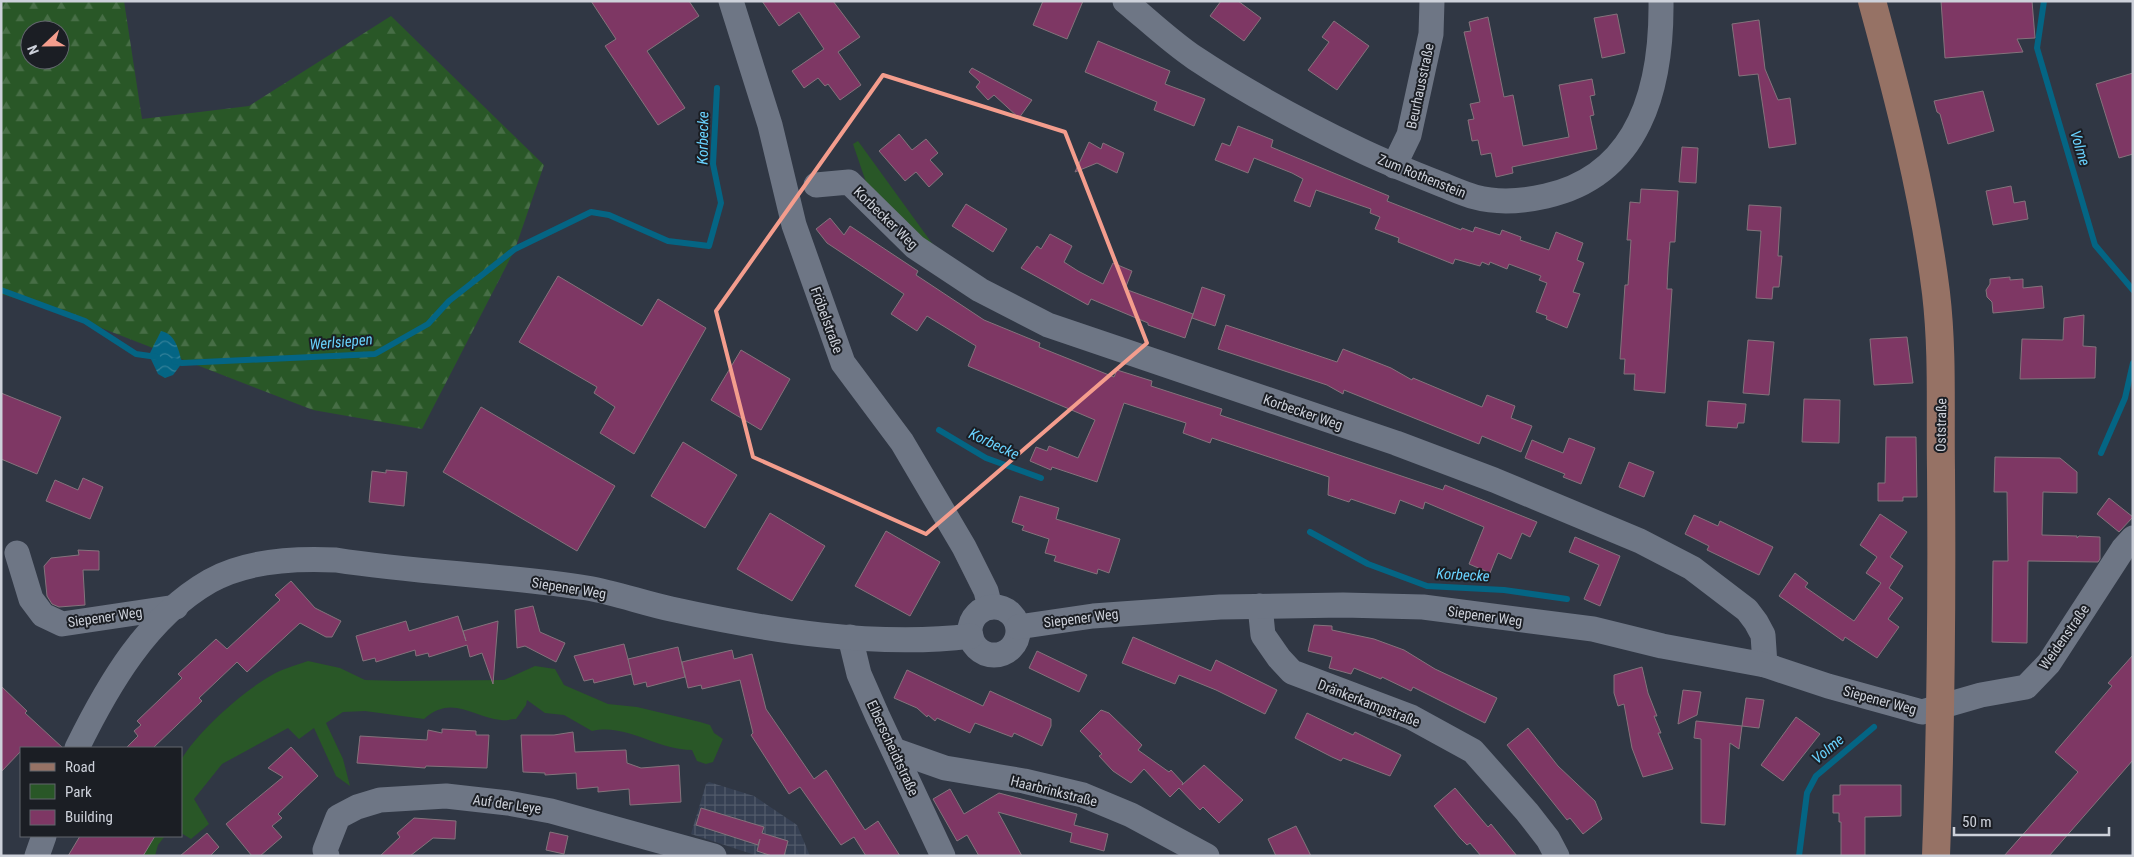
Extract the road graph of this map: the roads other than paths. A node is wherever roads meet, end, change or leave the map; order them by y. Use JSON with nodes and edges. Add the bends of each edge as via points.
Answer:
{"nodes":[{"id":1,"x":731,"y":1,"type":"edge"},
{"id":2,"x":1125,"y":1,"type":"edge"},
{"id":3,"x":1432,"y":1,"type":"edge"},
{"id":4,"x":1661,"y":1,"type":"edge"},
{"id":5,"x":1872,"y":1,"type":"edge"},
{"id":6,"x":1394,"y":166,"type":"junction"},
{"id":7,"x":816,"y":185,"type":"dead end"},
{"id":8,"x":2133,"y":538,"type":"edge"},
{"id":9,"x":17,"y":552,"type":"dead end"},
{"id":10,"x":1260,"y":606,"type":"junction"},
{"id":11,"x":176,"y":607,"type":"junction"},
{"id":12,"x":990,"y":607,"type":"junction"},
{"id":13,"x":1018,"y":627,"type":"junction"},
{"id":14,"x":970,"y":636,"type":"junction"},
{"id":15,"x":850,"y":637,"type":"junction"},
{"id":16,"x":1764,"y":665,"type":"junction"},
{"id":17,"x":1941,"y":706,"type":"junction"},
{"id":18,"x":78,"y":747,"type":"edge"},
{"id":19,"x":894,"y":750,"type":"junction"},
{"id":20,"x":44,"y":837,"type":"edge"},
{"id":21,"x":37,"y":856,"type":"edge"},
{"id":22,"x":327,"y":856,"type":"edge"},
{"id":23,"x":714,"y":856,"type":"edge"},
{"id":24,"x":943,"y":856,"type":"edge"},
{"id":25,"x":1207,"y":856,"type":"edge"},
{"id":26,"x":1557,"y":856,"type":"edge"},
{"id":27,"x":1936,"y":856,"type":"edge"}],
"edges":[{"from":1,"to":12,"type":"street","name":"Fröbelstraße","via":[[770,125],[794,225],[843,363],[902,442],[964,547]]},
{"from":2,"to":6,"type":"street","name":"Zum Rothenstein","via":[[1194,57],[1274,108]]},
{"from":3,"to":6,"type":"street","name":"Beurhausstraße","via":[[1431,34],[1410,136]]},
{"from":4,"to":6,"type":"street","name":"Zum Rothenstein","via":[[1661,29],[1653,81],[1638,128],[1622,153],[1599,173],[1564,192],[1525,201],[1475,198]]},
{"from":5,"to":17,"type":"main road","name":"Oststraße","via":[[1906,133],[1936,292],[1942,354]]},
{"from":7,"to":16,"type":"street","name":"Korbecker Weg","via":[[849,182],[915,247],[980,290],[1048,325],[1396,443],[1494,480],[1657,550],[1692,568],[1747,610],[1763,635]]},
{"from":8,"to":17,"type":"street","name":"Weidenstraße","via":[[2049,663],[2026,687]]},
{"from":9,"to":11,"type":"street","name":"Siepener Weg","via":[[31,600],[43,615],[62,624]]},
{"from":10,"to":13,"type":"street","name":"Siepener Weg","via":[[1093,616]]},
{"from":10,"to":16,"type":"street","name":"Siepener Weg","via":[[1423,607],[1593,629]]},
{"from":10,"to":26,"type":"street","name":"Dränkerkampstraße","via":[[1263,635],[1292,672],[1411,717],[1473,751],[1527,812]]},
{"from":11,"to":15,"type":"street","name":"Siepener Weg","via":[[210,581],[249,567],[298,558],[588,588],[756,626]]},
{"from":11,"to":18,"type":"street","name":"Siepener Weg","via":[[152,628],[131,656],[104,696]]},
{"from":12,"to":13,"type":"street","via":[[1008,611]]},
{"from":12,"to":14,"type":"street","via":[[974,618]]},
{"from":13,"to":14,"type":"street","via":[[1012,648],[1003,654],[983,652]]},
{"from":14,"to":15,"type":"street","name":"Siepener Weg","via":[[929,640]]},
{"from":15,"to":19,"type":"street","name":"Elberscheidtstraße","via":[[859,674]]},
{"from":16,"to":17,"type":"street","name":"Siepener Weg","via":[[1922,712]]},
{"from":17,"to":27,"type":"main road","name":"Oststraße"},
{"from":19,"to":24,"type":"street","name":"Elberscheidtstraße"},
{"from":19,"to":25,"type":"street","name":"Haarbrinkstraße","via":[[945,768],[1083,795],[1131,815]]},
{"from":20,"to":21,"type":"street"},
{"from":22,"to":23,"type":"street","name":"Auf der Leye","via":[[325,850],[338,817],[380,800],[421,796],[508,802]]}]}
